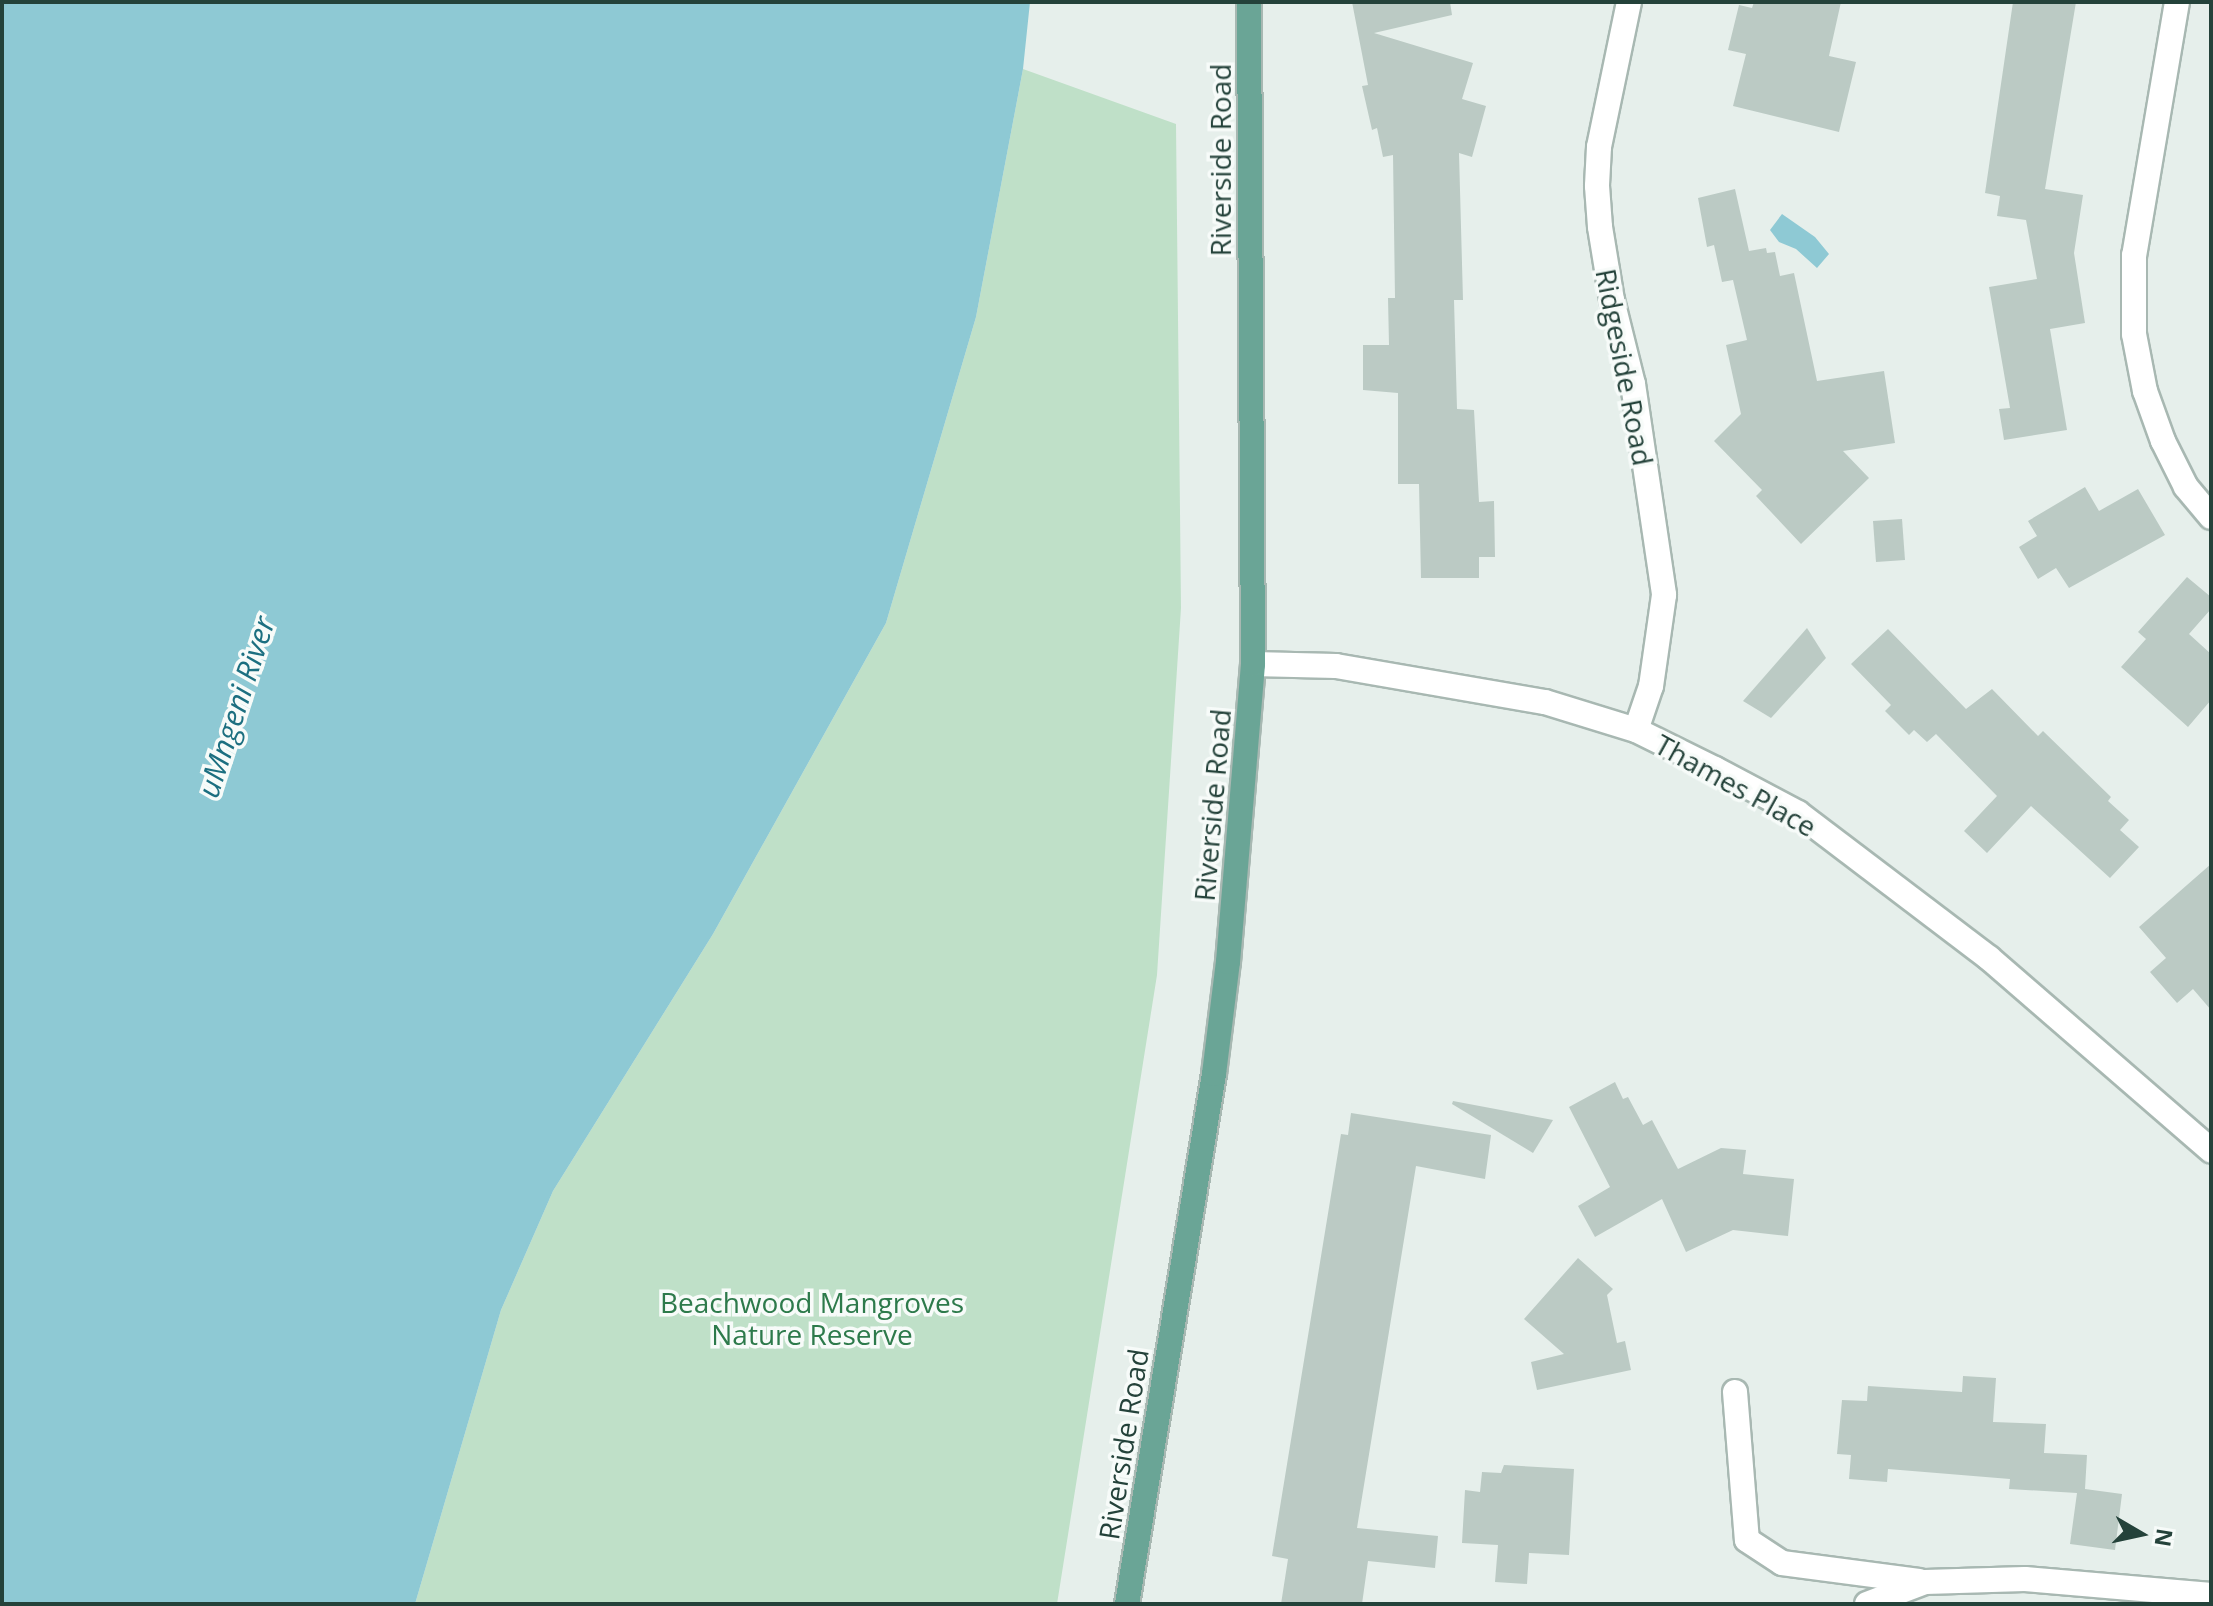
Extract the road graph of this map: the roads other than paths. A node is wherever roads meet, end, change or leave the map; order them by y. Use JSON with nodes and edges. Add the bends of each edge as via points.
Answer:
{"nodes":[{"id":1,"x":1249,"y":2,"type":"edge"},
{"id":2,"x":1629,"y":2,"type":"edge"},
{"id":3,"x":2177,"y":2,"type":"edge"},
{"id":4,"x":2211,"y":517,"type":"edge"},
{"id":5,"x":1253,"y":664,"type":"junction"},
{"id":6,"x":1636,"y":730,"type":"junction"},
{"id":7,"x":2211,"y":1150,"type":"edge"},
{"id":8,"x":1735,"y":1392,"type":"dead end"},
{"id":9,"x":1925,"y":1582,"type":"junction"},
{"id":10,"x":2211,"y":1595,"type":"edge"},
{"id":11,"x":1127,"y":1604,"type":"edge"},
{"id":12,"x":1867,"y":1604,"type":"edge"}],
"edges":[{"from":1,"to":5,"type":"main road","name":"Riverside Road"},
{"from":2,"to":6,"type":"street","name":"Ridgeside Road","via":[[1599,147],[1597,186],[1664,595],[1651,686]]},
{"from":3,"to":4,"type":"street","via":[[2134,255],[2134,334],[2145,391],[2163,441],[2186,487]]},
{"from":5,"to":6,"type":"street","name":"Thames Place","via":[[1336,666],[1463,685],[1545,702]]},
{"from":5,"to":11,"type":"main road","name":"Riverside Road","via":[[1214,1074]]},
{"from":6,"to":7,"type":"street","name":"Thames Place","via":[[1798,813],[1989,958]]},
{"from":8,"to":9,"type":"street","via":[[1747,1540],[1782,1563]]},
{"from":9,"to":10,"type":"street","via":[[2025,1579]]},
{"from":9,"to":12,"type":"street"}]}
